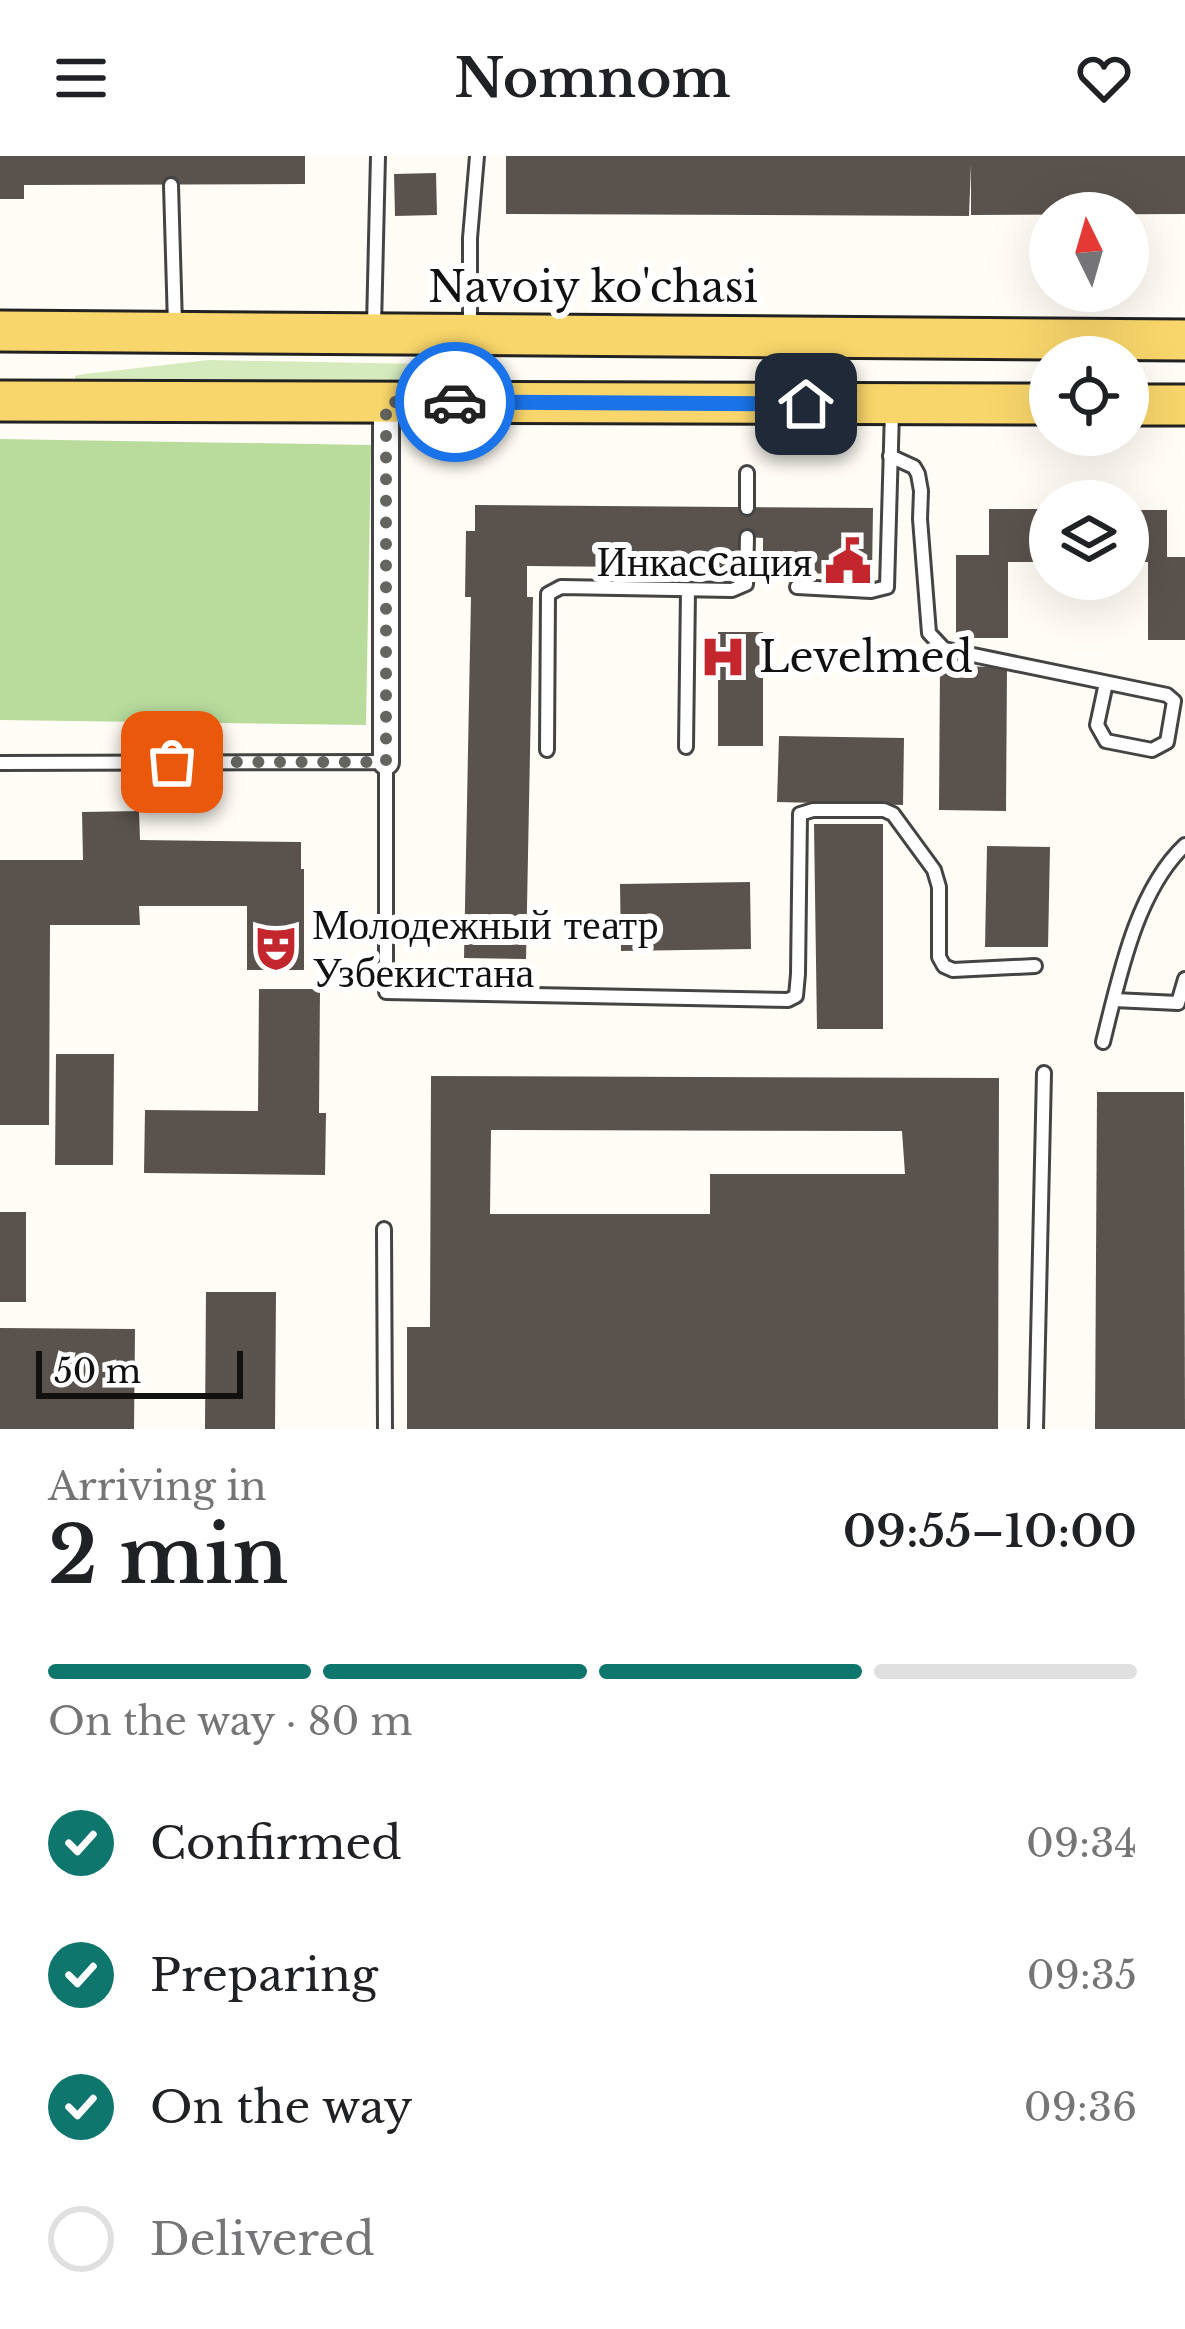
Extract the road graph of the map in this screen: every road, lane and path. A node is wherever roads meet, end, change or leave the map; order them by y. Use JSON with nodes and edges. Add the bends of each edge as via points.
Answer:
{"nodes":[{"id":1,"x":378,"y":156,"type":"edge"},
{"id":2,"x":477,"y":156,"type":"edge"},
{"id":3,"x":171,"y":185,"type":"dead end"},
{"id":4,"x":0,"y":331,"type":"edge"},
{"id":5,"x":176,"y":332,"type":"junction"},
{"id":6,"x":374,"y":334,"type":"junction"},
{"id":7,"x":465,"y":334,"type":"junction"},
{"id":8,"x":1185,"y":340,"type":"edge"},
{"id":9,"x":0,"y":401,"type":"edge"},
{"id":10,"x":386,"y":402,"type":"junction"},
{"id":11,"x":462,"y":403,"type":"junction"},
{"id":12,"x":892,"y":404,"type":"junction"},
{"id":13,"x":1029,"y":404,"type":"edge"},
{"id":14,"x":1149,"y":405,"type":"edge"},
{"id":15,"x":1185,"y":405,"type":"edge"},
{"id":16,"x":890,"y":456,"type":"junction"},
{"id":17,"x":747,"y":473,"type":"dead end"},
{"id":18,"x":747,"y":508,"type":"dead end"},
{"id":19,"x":747,"y":537,"type":"dead end"},
{"id":20,"x":797,"y":587,"type":"dead end"},
{"id":21,"x":688,"y":590,"type":"junction"},
{"id":22,"x":1106,"y":683,"type":"junction"},
{"id":23,"x":686,"y":747,"type":"dead end"},
{"id":24,"x":547,"y":750,"type":"dead end"},
{"id":25,"x":386,"y":762,"type":"junction"},
{"id":26,"x":0,"y":763,"type":"edge"},
{"id":27,"x":1185,"y":845,"type":"edge"},
{"id":28,"x":1036,"y":966,"type":"dead end"},
{"id":29,"x":1185,"y":979,"type":"edge"},
{"id":30,"x":1114,"y":1000,"type":"junction"},
{"id":31,"x":1178,"y":1003,"type":"junction"},
{"id":32,"x":1185,"y":1020,"type":"edge"},
{"id":33,"x":1103,"y":1042,"type":"dead end"},
{"id":34,"x":1045,"y":1073,"type":"dead end"},
{"id":35,"x":384,"y":1228,"type":"dead end"},
{"id":36,"x":385,"y":1429,"type":"edge"},
{"id":37,"x":1036,"y":1429,"type":"edge"}],
"edges":[{"from":1,"to":6,"type":"lane"},
{"from":2,"to":7,"type":"lane"},
{"from":3,"to":5,"type":"lane"},
{"from":4,"to":5,"type":"main road","name":"Navoiy ko'chasi"},
{"from":5,"to":6,"type":"main road","name":"Navoiy ko'chasi"},
{"from":6,"to":7,"type":"main road","name":"Navoiy ko'chasi"},
{"from":7,"to":8,"type":"main road","name":"Navoiy ko'chasi"},
{"from":7,"to":11,"type":"main road","via":[[441,345],[441,384]]},
{"from":9,"to":10,"type":"main road"},
{"from":10,"to":11,"type":"main road"},
{"from":10,"to":25,"type":"street"},
{"from":11,"to":12,"type":"main road"},
{"from":12,"to":13,"type":"main road"},
{"from":12,"to":16,"type":"lane"},
{"from":14,"to":15,"type":"main road"},
{"from":16,"to":20,"type":"lane","via":[[887,587]]},
{"from":16,"to":22,"type":"lane","via":[[918,474],[928,633],[944,650]]},
{"from":17,"to":18,"type":"lane"},
{"from":19,"to":21,"type":"lane","via":[[746,584]]},
{"from":21,"to":23,"type":"lane"},
{"from":21,"to":24,"type":"lane","via":[[561,587],[548,594]]},
{"from":22,"to":22,"type":"lane","via":[[1171,698],[1167,742],[1152,750],[1106,741],[1097,725]]},
{"from":25,"to":26,"type":"lane"},
{"from":25,"to":28,"type":"lane","via":[[386,992],[788,1000],[796,996],[798,974],[800,814],[813,810],[893,814],[934,871],[944,966]]},
{"from":27,"to":30,"type":"lane","via":[[1154,883]]},
{"from":29,"to":31,"type":"lane"},
{"from":30,"to":31,"type":"lane"},
{"from":30,"to":33,"type":"lane"},
{"from":31,"to":32,"type":"lane"},
{"from":34,"to":37,"type":"lane"},
{"from":35,"to":36,"type":"lane"}]}
